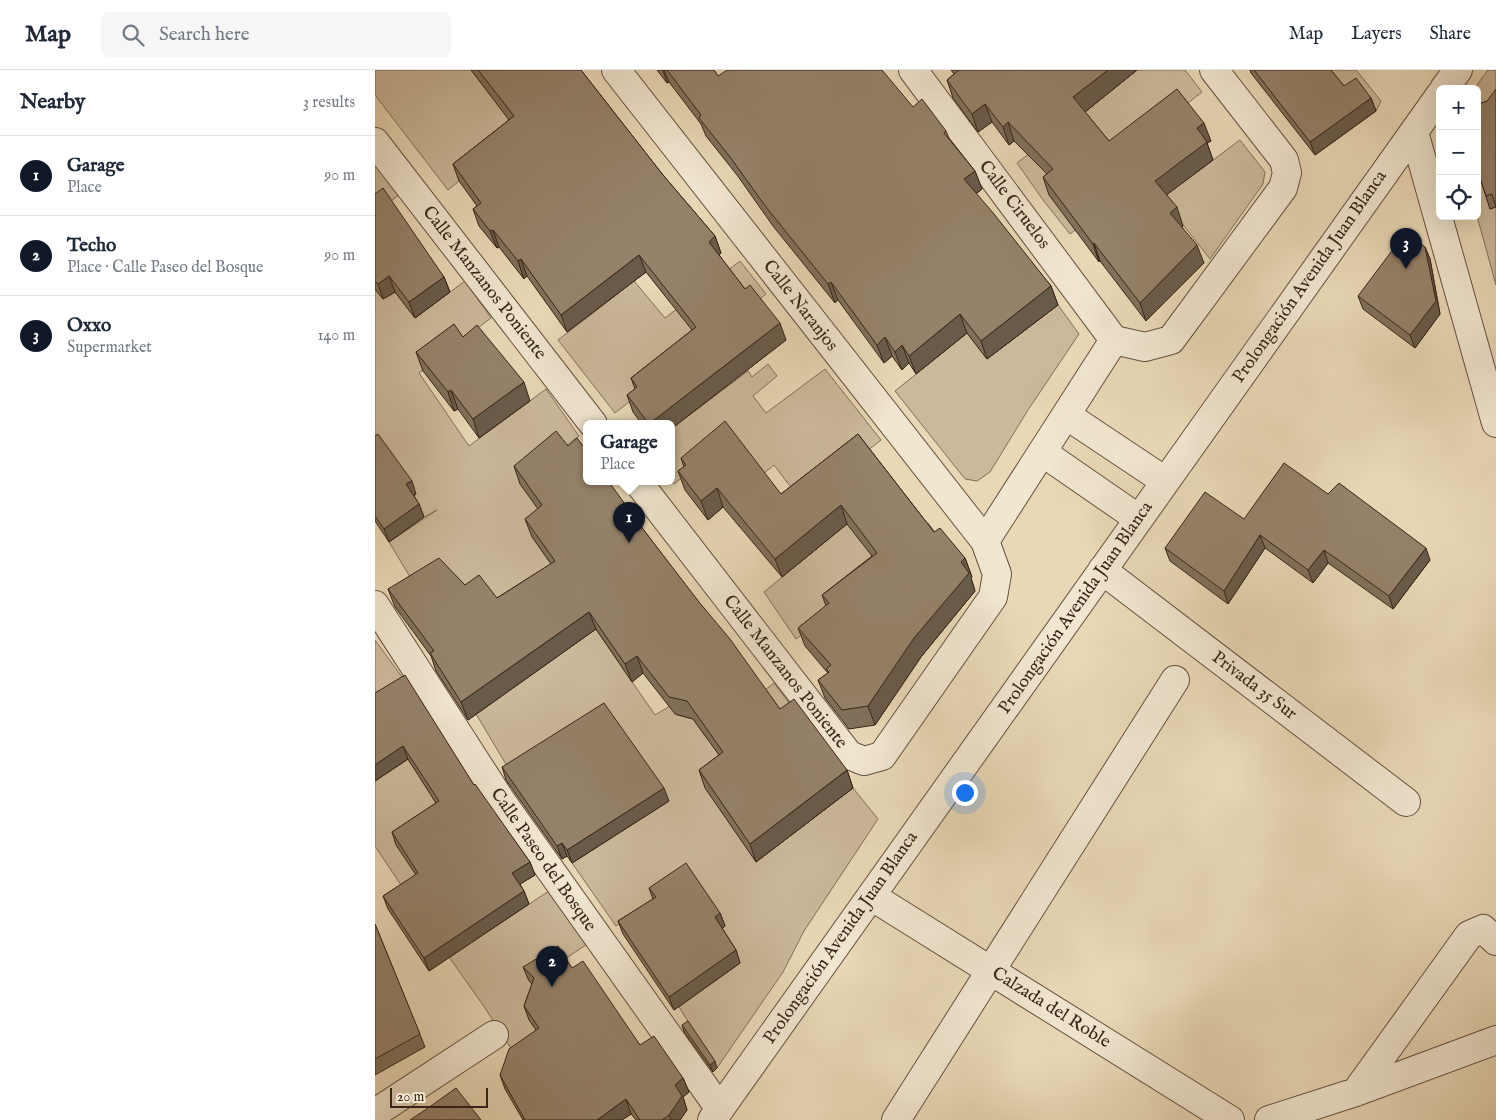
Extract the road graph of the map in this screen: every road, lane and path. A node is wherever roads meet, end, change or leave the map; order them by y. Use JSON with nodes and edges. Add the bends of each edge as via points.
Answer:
{"nodes":[{"id":1,"x":616,"y":70,"type":"edge"},
{"id":2,"x":913,"y":70,"type":"edge"},
{"id":3,"x":1214,"y":70,"type":"edge"},
{"id":4,"x":1458,"y":70,"type":"edge"},
{"id":5,"x":1447,"y":85,"type":"edge"},
{"id":6,"x":1436,"y":101,"type":"edge"},
{"id":7,"x":1414,"y":132,"type":"junction"},
{"id":8,"x":375,"y":142,"type":"edge"},
{"id":9,"x":1114,"y":340,"type":"junction"},
{"id":10,"x":1066,"y":416,"type":"junction"},
{"id":11,"x":590,"y":420,"type":"edge"},
{"id":12,"x":1496,"y":423,"type":"edge"},
{"id":13,"x":1042,"y":452,"type":"junction"},
{"id":14,"x":1165,"y":482,"type":"junction"},
{"id":15,"x":640,"y":485,"type":"edge"},
{"id":16,"x":1139,"y":519,"type":"junction"},
{"id":17,"x":985,"y":542,"type":"junction"},
{"id":18,"x":1102,"y":570,"type":"junction"},
{"id":19,"x":375,"y":605,"type":"edge"},
{"id":20,"x":1175,"y":680,"type":"dead end"},
{"id":21,"x":1406,"y":802,"type":"dead end"},
{"id":22,"x":871,"y":896,"type":"junction"},
{"id":23,"x":1496,"y":941,"type":"edge"},
{"id":24,"x":992,"y":971,"type":"junction"},
{"id":25,"x":494,"y":1036,"type":"dead end"},
{"id":26,"x":1496,"y":1040,"type":"edge"},
{"id":27,"x":1356,"y":1092,"type":"junction"},
{"id":28,"x":375,"y":1113,"type":"edge"},
{"id":29,"x":716,"y":1115,"type":"edge"},
{"id":30,"x":896,"y":1120,"type":"edge"},
{"id":31,"x":1230,"y":1120,"type":"edge"},
{"id":32,"x":1269,"y":1120,"type":"edge"}],
"edges":[{"from":1,"to":17,"type":"street","name":"Calle Naranjos"},
{"from":2,"to":9,"type":"street","name":"Calle Ciruelos"},
{"from":3,"to":9,"type":"street","via":[[1284,160],[1287,173],[1283,188],[1171,340],[1145,347]]},
{"from":4,"to":5,"type":"street"},
{"from":6,"to":7,"type":"street","name":"Prolongación Avenida Juan Blanca"},
{"from":7,"to":12,"type":"street"},
{"from":7,"to":14,"type":"street","name":"Prolongación Avenida Juan Blanca"},
{"from":8,"to":11,"type":"street","name":"Calle Manzanos Poniente"},
{"from":9,"to":10,"type":"street"},
{"from":10,"to":13,"type":"street"},
{"from":10,"to":14,"type":"street"},
{"from":13,"to":16,"type":"street"},
{"from":13,"to":17,"type":"street"},
{"from":14,"to":16,"type":"street","name":"Prolongación Avenida Juan Blanca"},
{"from":15,"to":17,"type":"street","name":"Calle Manzanos Poniente","via":[[849,755],[864,761],[882,756],[993,596],[997,574]]},
{"from":16,"to":18,"type":"street","name":"Prolongación Avenida Juan Blanca"},
{"from":18,"to":21,"type":"street","name":"Privada 35 Sur"},
{"from":18,"to":22,"type":"street","name":"Prolongación Avenida Juan Blanca"},
{"from":19,"to":29,"type":"street","name":"Calle Paseo del Bosque","via":[[500,799]]},
{"from":20,"to":24,"type":"street"},
{"from":22,"to":24,"type":"street","name":"Calzada del Roble"},
{"from":22,"to":29,"type":"street","name":"Prolongación Avenida Juan Blanca"},
{"from":23,"to":27,"type":"street","via":[[1483,929],[1469,935]]},
{"from":24,"to":30,"type":"street"},
{"from":24,"to":31,"type":"street","name":"Calzada del Roble"},
{"from":25,"to":28,"type":"street"},
{"from":26,"to":27,"type":"street"},
{"from":27,"to":32,"type":"street"}]}
